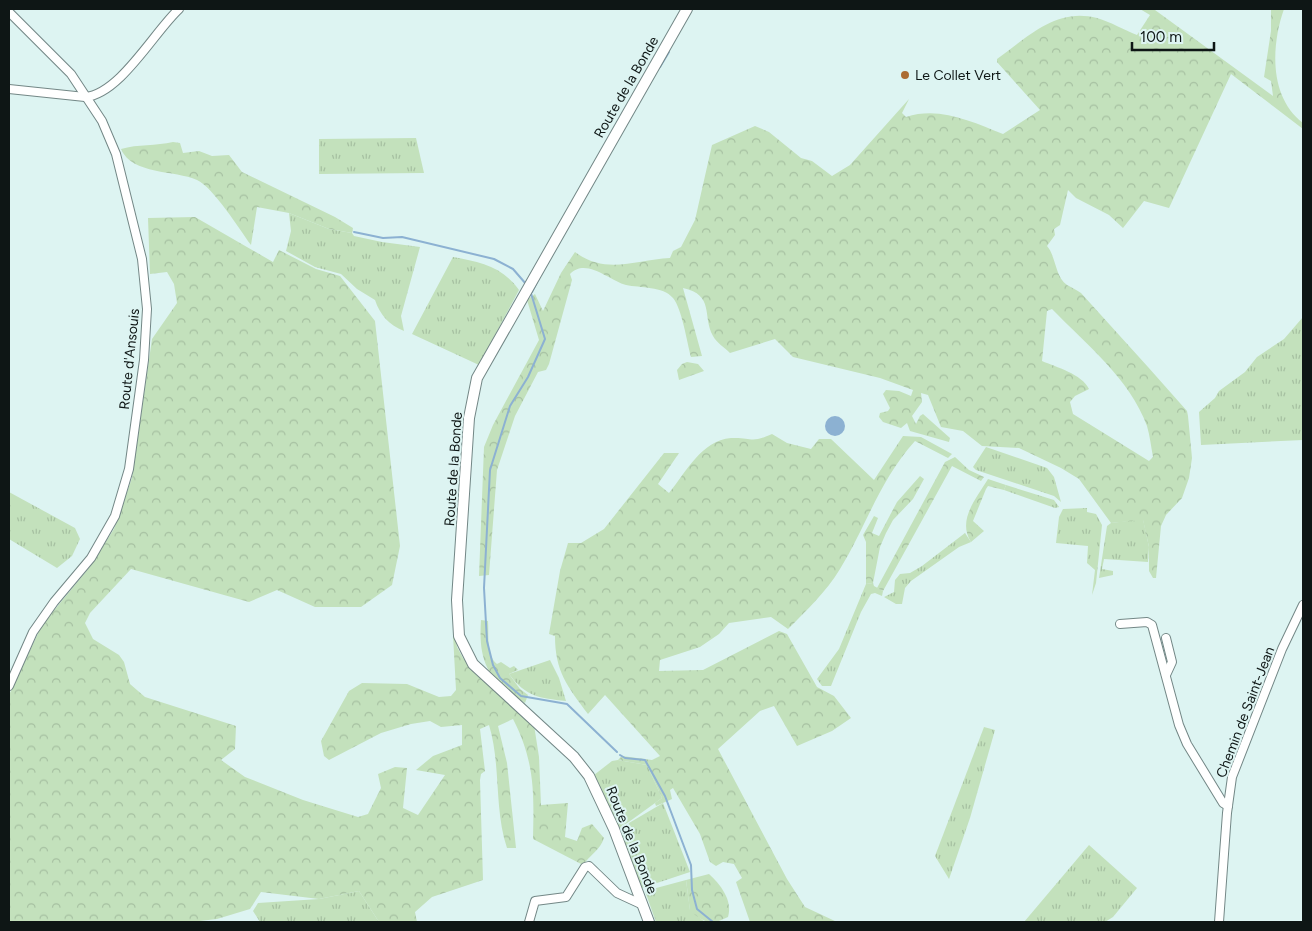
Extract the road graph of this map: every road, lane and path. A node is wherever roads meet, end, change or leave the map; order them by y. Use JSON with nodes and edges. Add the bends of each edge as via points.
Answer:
{"nodes":[{"id":1,"x":179,"y":9,"type":"edge"},
{"id":2,"x":687,"y":9,"type":"edge"},
{"id":3,"x":9,"y":12,"type":"edge"},
{"id":4,"x":9,"y":89,"type":"edge"},
{"id":5,"x":88,"y":97,"type":"junction"},
{"id":6,"x":1303,"y":605,"type":"edge"},
{"id":7,"x":1120,"y":624,"type":"dead end"},
{"id":8,"x":1166,"y":638,"type":"dead end"},
{"id":9,"x":1166,"y":674,"type":"junction"},
{"id":10,"x":9,"y":686,"type":"edge"},
{"id":11,"x":1228,"y":806,"type":"junction"},
{"id":12,"x":643,"y":905,"type":"junction"},
{"id":13,"x":529,"y":922,"type":"edge"},
{"id":14,"x":649,"y":922,"type":"edge"},
{"id":15,"x":1219,"y":922,"type":"edge"}],
"edges":[{"from":1,"to":5,"type":"street","via":[[110,87]]},
{"from":2,"to":12,"type":"main road","name":"Route de la Bonde","via":[[483,364],[469,418],[457,600],[458,630],[473,664],[574,757],[589,776]]},
{"from":3,"to":5,"type":"street","name":"Route d'Ansouis","via":[[62,64]]},
{"from":4,"to":5,"type":"street"},
{"from":5,"to":10,"type":"street","name":"Route d'Ansouis","via":[[116,154],[142,259],[147,309],[139,398],[129,469],[115,516],[91,558],[33,632]]},
{"from":6,"to":11,"type":"street","name":"Chemin de Saint-Jean","via":[[1247,736],[1232,777]]},
{"from":7,"to":9,"type":"street","via":[[1152,624]]},
{"from":8,"to":9,"type":"street","via":[[1172,662]]},
{"from":9,"to":11,"type":"street","via":[[1187,744],[1223,803]]},
{"from":11,"to":15,"type":"street","name":"Chemin de Saint-Jean"},
{"from":12,"to":13,"type":"street","via":[[617,893],[589,866],[585,867],[566,897],[536,901]]},
{"from":12,"to":14,"type":"main road","name":"Route de la Bonde"}]}
